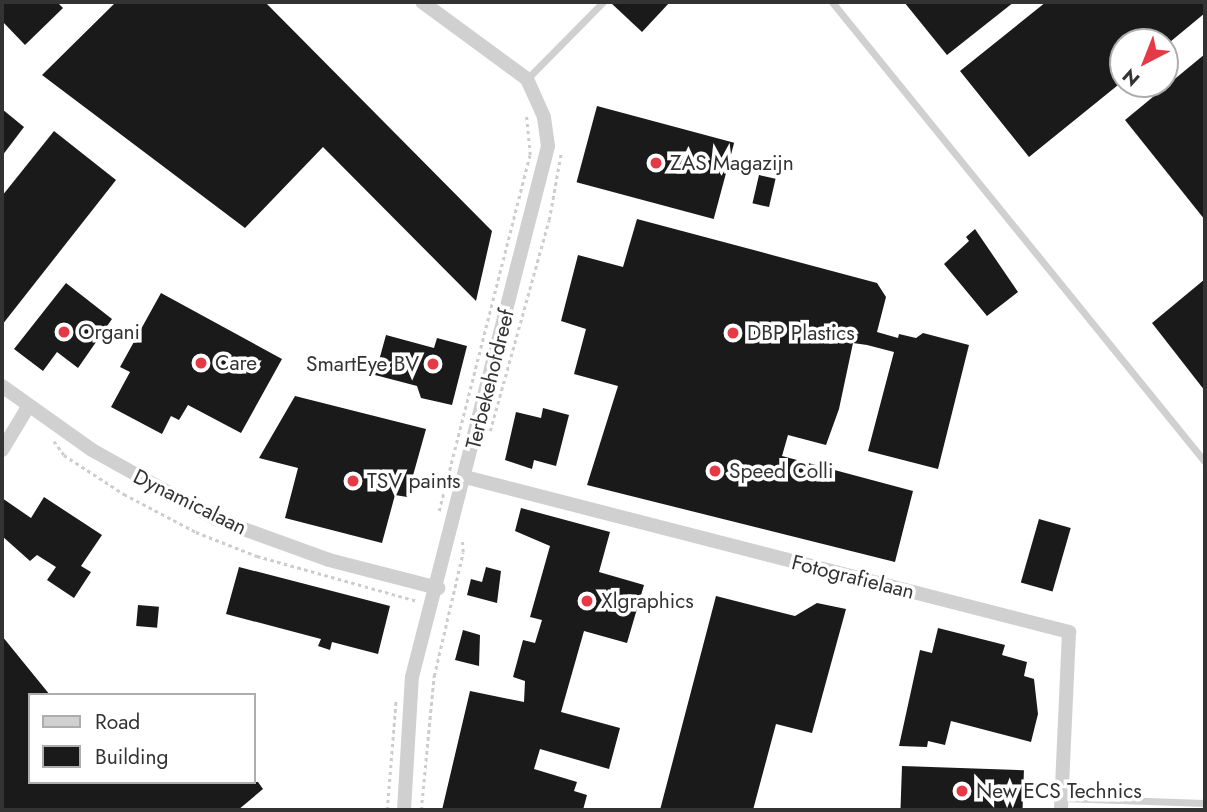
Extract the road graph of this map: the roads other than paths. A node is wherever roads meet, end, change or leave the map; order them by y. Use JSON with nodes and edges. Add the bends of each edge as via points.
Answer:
{"nodes":[{"id":1,"x":422,"y":2,"type":"edge"},
{"id":2,"x":603,"y":2,"type":"edge"},
{"id":3,"x":831,"y":2,"type":"edge"},
{"id":4,"x":527,"y":79,"type":"junction"},
{"id":5,"x":2,"y":386,"type":"edge"},
{"id":6,"x":28,"y":407,"type":"junction"},
{"id":7,"x":2,"y":450,"type":"edge"},
{"id":8,"x":1205,"y":462,"type":"edge"},
{"id":9,"x":465,"y":477,"type":"junction"},
{"id":10,"x":438,"y":588,"type":"junction"},
{"id":11,"x":1205,"y":803,"type":"edge"},
{"id":12,"x":1061,"y":804,"type":"edge"},
{"id":13,"x":404,"y":810,"type":"edge"}],
"edges":[{"from":1,"to":4,"type":"street","name":"Terbekehofdreef"},
{"from":2,"to":4,"type":"lane"},
{"from":3,"to":8,"type":"lane"},
{"from":4,"to":9,"type":"street","name":"Terbekehofdreef","via":[[544,117],[548,146],[544,174]]},
{"from":5,"to":6,"type":"street","name":"Dynamicalaan"},
{"from":6,"to":7,"type":"street"},
{"from":6,"to":10,"type":"street","name":"Dynamicalaan","via":[[162,492],[216,519],[329,560]]},
{"from":9,"to":10,"type":"street","name":"Terbekehofdreef"},
{"from":9,"to":12,"type":"street","name":"Fotografielaan","via":[[1069,632]]},
{"from":10,"to":13,"type":"street","name":"Terbekehofdreef","via":[[412,677]]},
{"from":11,"to":12,"type":"lane"}]}
